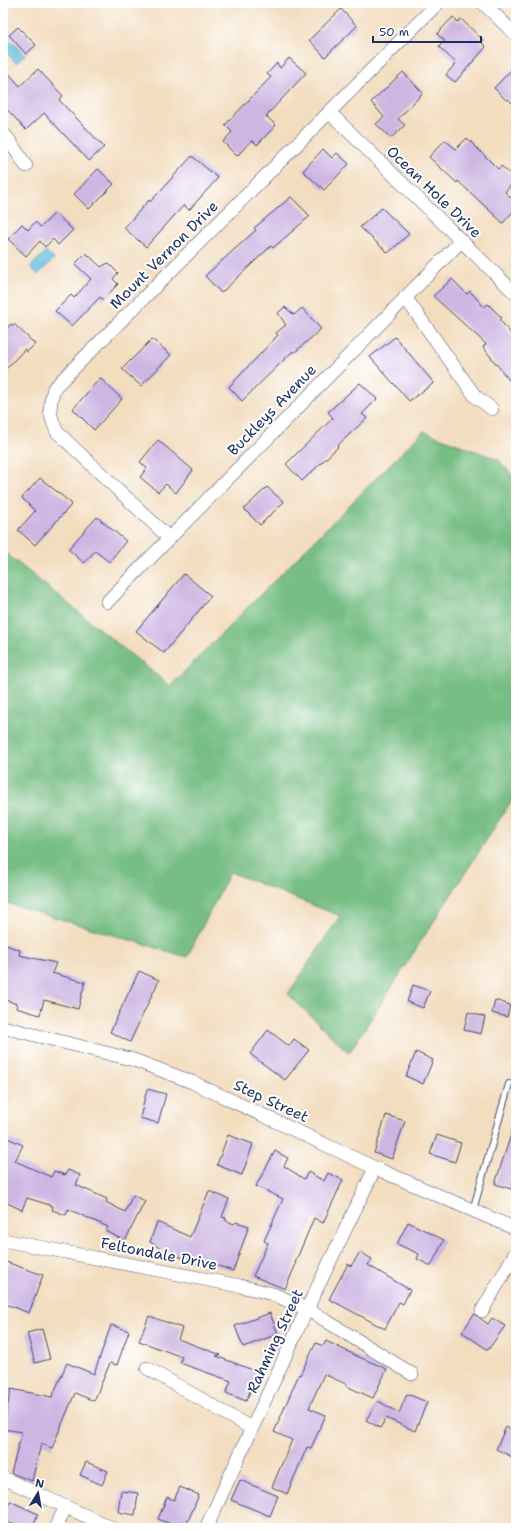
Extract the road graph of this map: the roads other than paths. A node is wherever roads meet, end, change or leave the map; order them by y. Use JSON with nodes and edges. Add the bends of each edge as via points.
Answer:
{"nodes":[{"id":1,"x":438,"y":3,"type":"edge"},
{"id":2,"x":483,"y":3,"type":"edge"},
{"id":3,"x":516,"y":35,"type":"edge"},
{"id":4,"x":329,"y":112,"type":"junction"},
{"id":5,"x":3,"y":133,"type":"edge"},
{"id":6,"x":26,"y":166,"type":"dead end"},
{"id":7,"x":461,"y":241,"type":"junction"},
{"id":8,"x":516,"y":294,"type":"edge"},
{"id":9,"x":405,"y":297,"type":"junction"},
{"id":10,"x":492,"y":409,"type":"dead end"},
{"id":11,"x":169,"y":538,"type":"junction"},
{"id":12,"x":107,"y":602,"type":"dead end"},
{"id":13,"x":3,"y":1027,"type":"edge"},
{"id":14,"x":509,"y":1084,"type":"dead end"},
{"id":15,"x":375,"y":1168,"type":"junction"},
{"id":16,"x":473,"y":1210,"type":"junction"},
{"id":17,"x":516,"y":1228,"type":"edge"},
{"id":18,"x":3,"y":1240,"type":"edge"},
{"id":19,"x":516,"y":1252,"type":"edge"},
{"id":20,"x":307,"y":1309,"type":"junction"},
{"id":21,"x":482,"y":1311,"type":"dead end"},
{"id":22,"x":147,"y":1368,"type":"dead end"},
{"id":23,"x":412,"y":1374,"type":"dead end"},
{"id":24,"x":252,"y":1428,"type":"junction"},
{"id":25,"x":3,"y":1478,"type":"edge"},
{"id":26,"x":66,"y":1506,"type":"junction"},
{"id":27,"x":55,"y":1528,"type":"edge"},
{"id":28,"x":112,"y":1528,"type":"edge"},
{"id":29,"x":206,"y":1528,"type":"edge"}],
"edges":[{"from":1,"to":4,"type":"street","name":"Mount Vernon Drive"},
{"from":2,"to":3,"type":"street"},
{"from":4,"to":7,"type":"street","name":"Ocean Hole Drive"},
{"from":4,"to":11,"type":"street","name":"Mount Vernon Drive","via":[[54,388],[50,402],[50,417],[57,432]]},
{"from":5,"to":6,"type":"street"},
{"from":7,"to":8,"type":"street","name":"Ocean Hole Drive"},
{"from":7,"to":9,"type":"street","name":"Buckleys Avenue"},
{"from":9,"to":10,"type":"street","via":[[475,396]]},
{"from":9,"to":11,"type":"street","name":"Buckleys Avenue"},
{"from":11,"to":12,"type":"street","name":"Buckleys Avenue"},
{"from":13,"to":15,"type":"street","name":"Step Street","via":[[134,1060],[192,1082]]},
{"from":14,"to":16,"type":"lane"},
{"from":15,"to":16,"type":"street","name":"Step Street"},
{"from":15,"to":20,"type":"street","name":"Rahming Street"},
{"from":16,"to":17,"type":"street","name":"Step Street"},
{"from":18,"to":20,"type":"street","name":"Feltondale Drive","via":[[240,1286],[273,1294]]},
{"from":19,"to":21,"type":"street"},
{"from":20,"to":23,"type":"street","name":"Feltondale Drive"},
{"from":20,"to":24,"type":"street","name":"Rahming Street"},
{"from":22,"to":24,"type":"street"},
{"from":24,"to":29,"type":"street","name":"Rahming Street"},
{"from":25,"to":26,"type":"street"},
{"from":26,"to":27,"type":"street"},
{"from":26,"to":28,"type":"street"}]}
